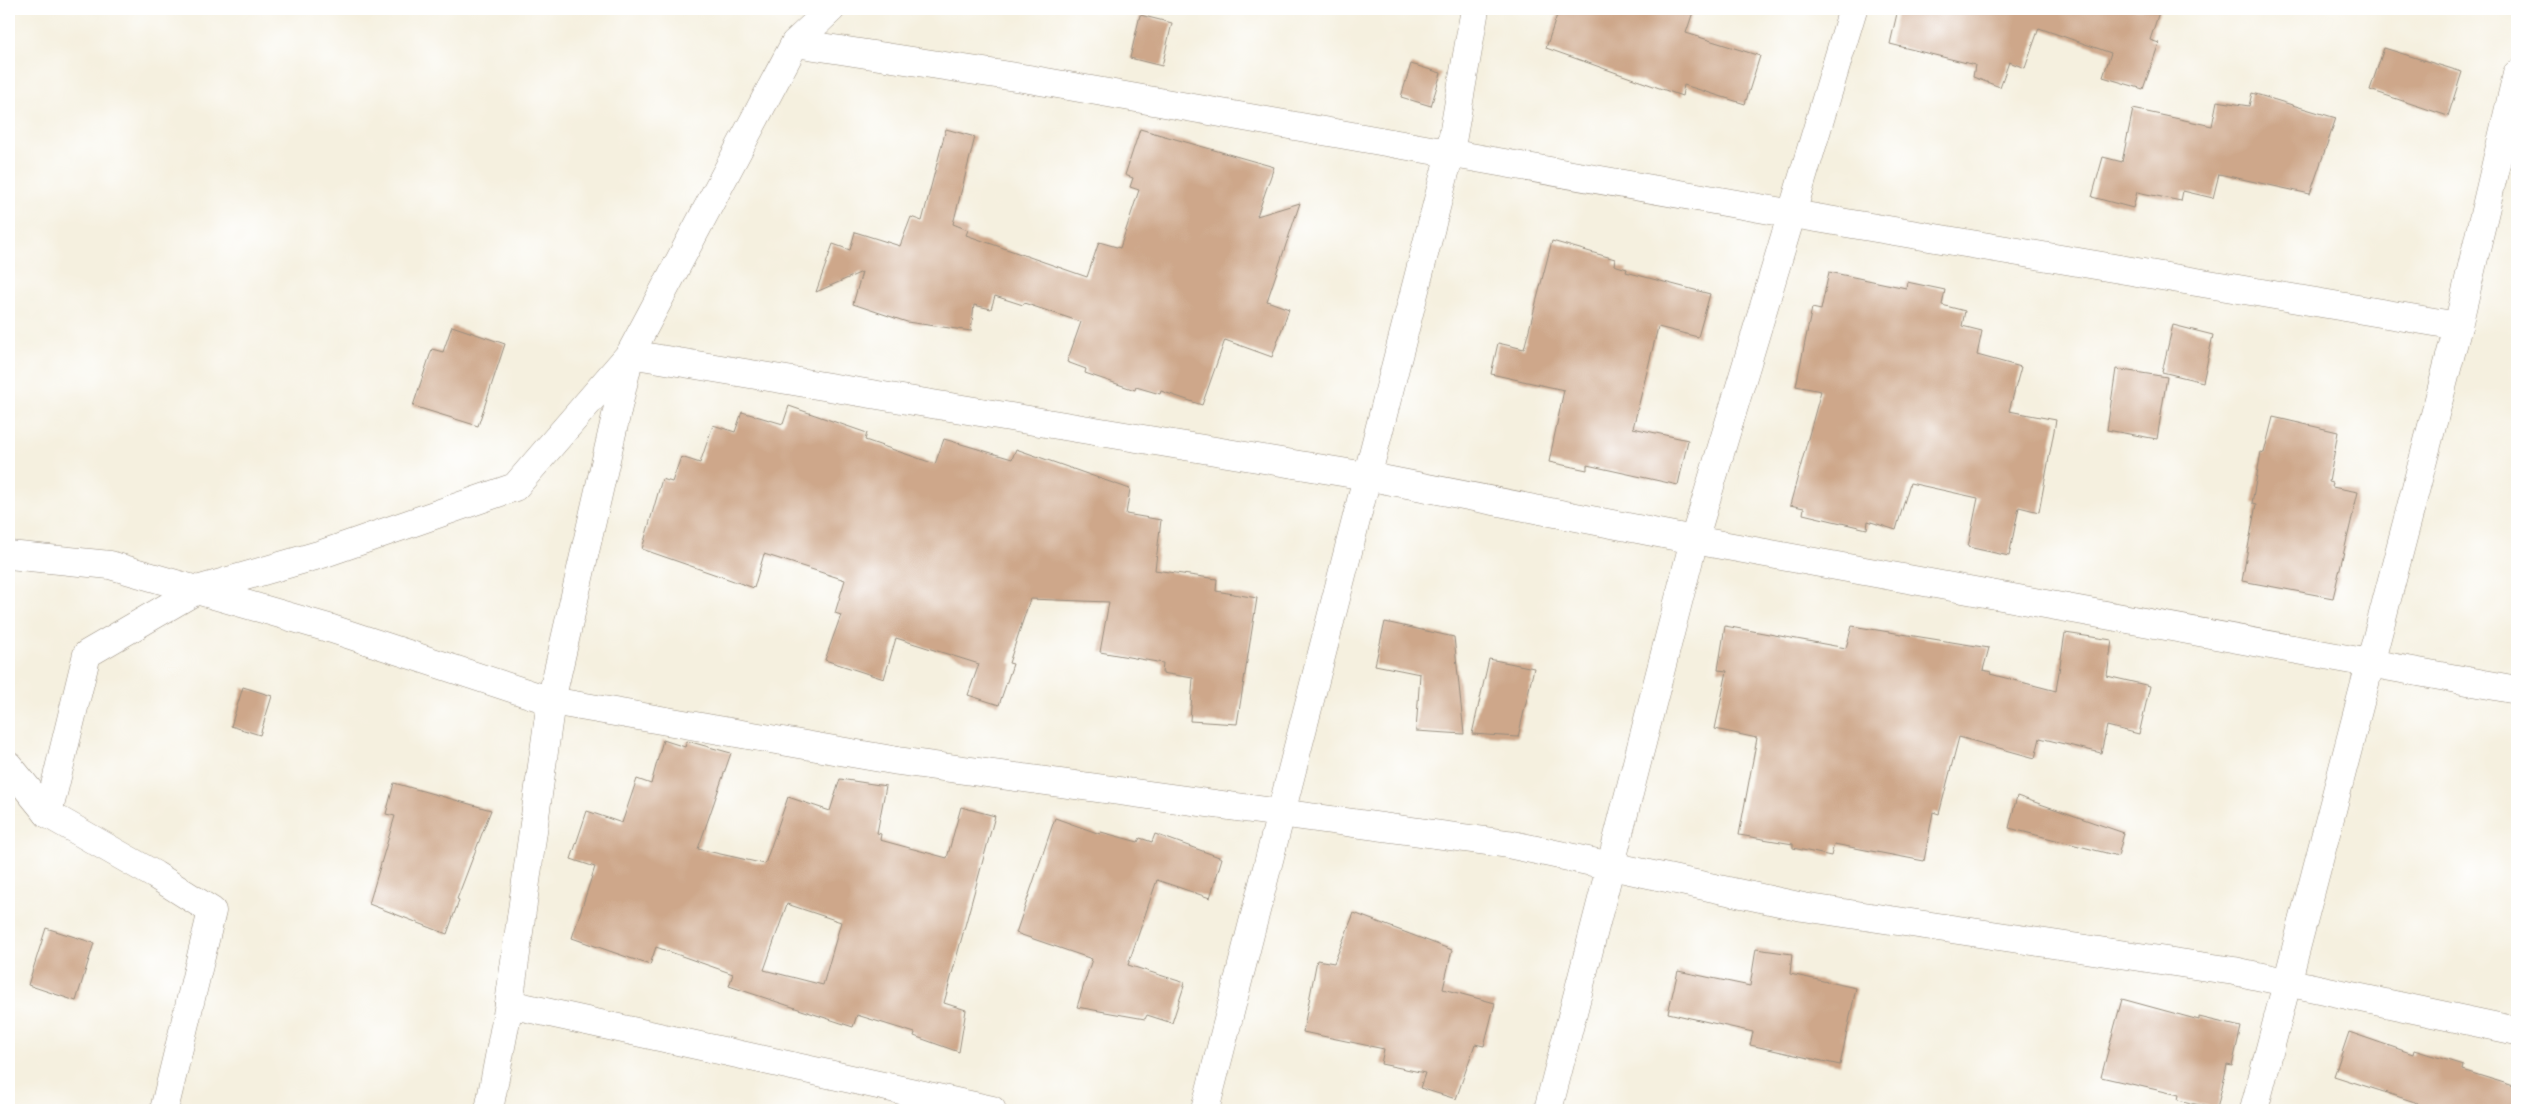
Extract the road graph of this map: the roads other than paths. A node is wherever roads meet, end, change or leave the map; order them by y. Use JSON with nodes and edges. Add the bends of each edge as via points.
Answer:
{"nodes":[{"id":1,"x":832,"y":9,"type":"edge"},
{"id":2,"x":1475,"y":9,"type":"edge"},
{"id":3,"x":1853,"y":9,"type":"edge"},
{"id":4,"x":795,"y":43,"type":"junction"},
{"id":5,"x":2517,"y":74,"type":"edge"},
{"id":6,"x":1450,"y":153,"type":"junction"},
{"id":7,"x":1792,"y":214,"type":"junction"},
{"id":8,"x":2458,"y":326,"type":"junction"},
{"id":9,"x":630,"y":354,"type":"junction"},
{"id":10,"x":1366,"y":476,"type":"junction"},
{"id":11,"x":1694,"y":540,"type":"junction"},
{"id":12,"x":9,"y":555,"type":"edge"},
{"id":13,"x":197,"y":590,"type":"junction"},
{"id":14,"x":2371,"y":662,"type":"junction"},
{"id":15,"x":2517,"y":690,"type":"edge"},
{"id":16,"x":551,"y":701,"type":"junction"},
{"id":17,"x":9,"y":766,"type":"edge"},
{"id":18,"x":1283,"y":812,"type":"junction"},
{"id":19,"x":48,"y":814,"type":"junction"},
{"id":20,"x":1610,"y":866,"type":"junction"},
{"id":21,"x":2288,"y":983,"type":"junction"},
{"id":22,"x":509,"y":1004,"type":"junction"},
{"id":23,"x":2517,"y":1031,"type":"edge"},
{"id":24,"x":164,"y":1110,"type":"edge"},
{"id":25,"x":489,"y":1110,"type":"edge"},
{"id":26,"x":992,"y":1110,"type":"edge"},
{"id":27,"x":1205,"y":1110,"type":"edge"},
{"id":28,"x":1548,"y":1110,"type":"edge"},
{"id":29,"x":2254,"y":1110,"type":"edge"}],
"edges":[{"from":1,"to":4,"type":"street"},
{"from":2,"to":6,"type":"street"},
{"from":3,"to":7,"type":"street"},
{"from":4,"to":6,"type":"street","via":[[1029,79]]},
{"from":4,"to":9,"type":"street"},
{"from":5,"to":8,"type":"street"},
{"from":6,"to":7,"type":"street"},
{"from":6,"to":10,"type":"street"},
{"from":7,"to":8,"type":"street"},
{"from":7,"to":11,"type":"street"},
{"from":8,"to":14,"type":"street"},
{"from":9,"to":10,"type":"street"},
{"from":9,"to":13,"type":"street","via":[[516,487],[322,554]]},
{"from":9,"to":16,"type":"street"},
{"from":10,"to":11,"type":"street"},
{"from":10,"to":18,"type":"street"},
{"from":11,"to":14,"type":"street"},
{"from":11,"to":20,"type":"street"},
{"from":12,"to":13,"type":"street","via":[[110,564]]},
{"from":13,"to":16,"type":"street","via":[[332,629]]},
{"from":13,"to":19,"type":"street","via":[[87,654]]},
{"from":14,"to":15,"type":"street"},
{"from":14,"to":21,"type":"street"},
{"from":16,"to":18,"type":"street","via":[[898,761]]},
{"from":16,"to":22,"type":"street"},
{"from":17,"to":19,"type":"street"},
{"from":18,"to":20,"type":"street","via":[[1508,844]]},
{"from":18,"to":27,"type":"street"},
{"from":19,"to":24,"type":"street","via":[[212,911]]},
{"from":20,"to":21,"type":"street","via":[[1803,907],[2234,971]]},
{"from":20,"to":28,"type":"street"},
{"from":21,"to":23,"type":"street"},
{"from":21,"to":29,"type":"street"},
{"from":22,"to":25,"type":"street"},
{"from":22,"to":26,"type":"street"}]}
